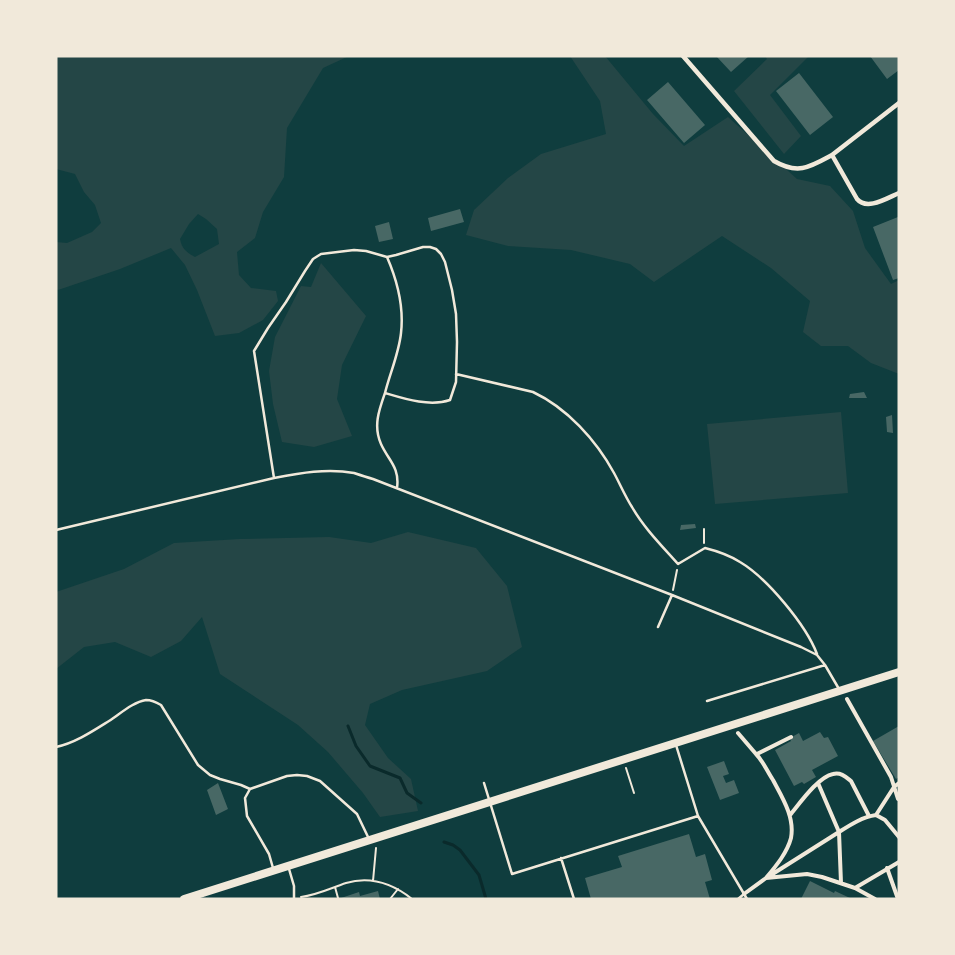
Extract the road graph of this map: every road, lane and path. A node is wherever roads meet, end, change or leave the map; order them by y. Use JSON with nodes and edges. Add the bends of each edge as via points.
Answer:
{"nodes":[{"id":1,"x":683,"y":56,"type":"edge"},
{"id":2,"x":899,"y":103,"type":"edge"},
{"id":3,"x":832,"y":155,"type":"junction"},
{"id":4,"x":899,"y":193,"type":"edge"},
{"id":5,"x":387,"y":257,"type":"junction"},
{"id":6,"x":456,"y":374,"type":"junction"},
{"id":7,"x":386,"y":393,"type":"junction"},
{"id":8,"x":274,"y":478,"type":"junction"},
{"id":9,"x":397,"y":488,"type":"junction"},
{"id":10,"x":704,"y":529,"type":"dead end"},
{"id":11,"x":56,"y":530,"type":"edge"},
{"id":12,"x":705,"y":548,"type":"junction"},
{"id":13,"x":678,"y":564,"type":"junction"},
{"id":14,"x":672,"y":595,"type":"junction"},
{"id":15,"x":658,"y":627,"type":"dead end"},
{"id":16,"x":817,"y":655,"type":"junction"},
{"id":17,"x":825,"y":665,"type":"junction"},
{"id":18,"x":899,"y":672,"type":"edge"},
{"id":19,"x":839,"y":690,"type":"junction"},
{"id":20,"x":848,"y":700,"type":"dead end"},
{"id":21,"x":707,"y":701,"type":"dead end"},
{"id":22,"x":738,"y":733,"type":"dead end"},
{"id":23,"x":791,"y":736,"type":"dead end"},
{"id":24,"x":676,"y":743,"type":"junction"},
{"id":25,"x":56,"y":747,"type":"edge"},
{"id":26,"x":757,"y":754,"type":"junction"},
{"id":27,"x":626,"y":768,"type":"dead end"},
{"id":28,"x":484,"y":783,"type":"dead end"},
{"id":29,"x":818,"y":783,"type":"junction"},
{"id":30,"x":899,"y":784,"type":"edge"},
{"id":31,"x":894,"y":787,"type":"junction"},
{"id":32,"x":250,"y":789,"type":"junction"},
{"id":33,"x":634,"y":793,"type":"dead end"},
{"id":34,"x":899,"y":798,"type":"edge"},
{"id":35,"x":490,"y":802,"type":"junction"},
{"id":36,"x":790,"y":815,"type":"junction"},
{"id":37,"x":876,"y":815,"type":"junction"},
{"id":38,"x":698,"y":816,"type":"junction"},
{"id":39,"x":869,"y":816,"type":"junction"},
{"id":40,"x":838,"y":832,"type":"junction"},
{"id":41,"x":899,"y":837,"type":"edge"},
{"id":42,"x":369,"y":840,"type":"junction"},
{"id":43,"x":376,"y":848,"type":"dead end"},
{"id":44,"x":561,"y":858,"type":"junction"},
{"id":45,"x":899,"y":862,"type":"edge"},
{"id":46,"x":288,"y":866,"type":"junction"},
{"id":47,"x":887,"y":868,"type":"junction"},
{"id":48,"x":274,"y":870,"type":"junction"},
{"id":49,"x":766,"y":878,"type":"junction"},
{"id":50,"x":372,"y":881,"type":"junction"},
{"id":51,"x":842,"y":883,"type":"junction"},
{"id":52,"x":335,"y":887,"type":"junction"},
{"id":53,"x":855,"y":888,"type":"junction"},
{"id":54,"x":398,"y":889,"type":"junction"},
{"id":55,"x":744,"y":894,"type":"junction"},
{"id":56,"x":301,"y":897,"type":"dead end"},
{"id":57,"x":338,"y":898,"type":"edge"},
{"id":58,"x":184,"y":899,"type":"edge"},
{"id":59,"x":294,"y":899,"type":"edge"},
{"id":60,"x":390,"y":899,"type":"edge"},
{"id":61,"x":412,"y":899,"type":"edge"},
{"id":62,"x":574,"y":899,"type":"edge"},
{"id":63,"x":738,"y":899,"type":"edge"},
{"id":64,"x":748,"y":899,"type":"edge"},
{"id":65,"x":875,"y":899,"type":"edge"},
{"id":66,"x":898,"y":899,"type":"edge"}],
"edges":[{"from":1,"to":3,"type":"street","via":[[774,161],[799,169],[808,168]]},
{"from":2,"to":3,"type":"street"},
{"from":3,"to":4,"type":"street","via":[[862,204],[872,204]]},
{"from":5,"to":6,"type":"lane","via":[[423,247],[436,249],[441,254],[456,314]]},
{"from":5,"to":7,"type":"lane","via":[[394,274],[402,320]]},
{"from":5,"to":8,"type":"lane","via":[[354,250],[321,254],[305,271],[254,351]]},
{"from":6,"to":7,"type":"lane","via":[[454,393],[445,402],[416,401]]},
{"from":6,"to":13,"type":"lane","via":[[533,392],[560,408],[592,440],[632,508]]},
{"from":7,"to":9,"type":"lane","via":[[378,415],[377,430],[381,445],[395,467]]},
{"from":8,"to":9,"type":"lane","via":[[328,471],[352,473]]},
{"from":8,"to":11,"type":"lane"},
{"from":9,"to":14,"type":"lane"},
{"from":10,"to":12,"type":"path"},
{"from":12,"to":13,"type":"lane"},
{"from":12,"to":16,"type":"lane","via":[[740,562],[764,582],[804,630]]},
{"from":13,"to":14,"type":"path"},
{"from":14,"to":15,"type":"lane"},
{"from":14,"to":16,"type":"lane"},
{"from":16,"to":17,"type":"lane"},
{"from":17,"to":19,"type":"lane"},
{"from":17,"to":21,"type":"lane"},
{"from":18,"to":19,"type":"main road"},
{"from":19,"to":24,"type":"main road"},
{"from":20,"to":31,"type":"street"},
{"from":22,"to":26,"type":"street"},
{"from":23,"to":26,"type":"street"},
{"from":24,"to":35,"type":"main road"},
{"from":24,"to":38,"type":"lane"},
{"from":25,"to":32,"type":"lane","via":[[82,737],[141,701],[156,701],[198,765],[210,775]]},
{"from":26,"to":36,"type":"street"},
{"from":27,"to":33,"type":"path"},
{"from":28,"to":35,"type":"lane"},
{"from":29,"to":36,"type":"street"},
{"from":29,"to":39,"type":"street","via":[[833,774],[846,777],[856,789]]},
{"from":29,"to":40,"type":"street"},
{"from":30,"to":31,"type":"street"},
{"from":31,"to":34,"type":"street"},
{"from":31,"to":37,"type":"street"},
{"from":32,"to":42,"type":"lane","via":[[288,776],[307,776],[320,781],[357,814]]},
{"from":32,"to":48,"type":"lane","via":[[245,798],[247,816],[269,854]]},
{"from":35,"to":42,"type":"main road"},
{"from":35,"to":44,"type":"lane","via":[[512,874]]},
{"from":36,"to":49,"type":"street","via":[[792,828],[788,848]]},
{"from":37,"to":39,"type":"street"},
{"from":37,"to":41,"type":"street","via":[[885,820]]},
{"from":38,"to":44,"type":"lane"},
{"from":38,"to":55,"type":"lane"},
{"from":39,"to":40,"type":"street"},
{"from":40,"to":49,"type":"street"},
{"from":40,"to":51,"type":"street"},
{"from":42,"to":46,"type":"main road"},
{"from":43,"to":50,"type":"path"},
{"from":44,"to":62,"type":"lane"},
{"from":45,"to":47,"type":"street"},
{"from":46,"to":48,"type":"main road"},
{"from":46,"to":59,"type":"lane"},
{"from":47,"to":53,"type":"street"},
{"from":47,"to":66,"type":"street"},
{"from":48,"to":58,"type":"main road"},
{"from":49,"to":51,"type":"street","via":[[806,874]]},
{"from":49,"to":55,"type":"street"},
{"from":50,"to":52,"type":"path","via":[[358,880]]},
{"from":50,"to":54,"type":"path"},
{"from":51,"to":53,"type":"street"},
{"from":52,"to":56,"type":"path"},
{"from":52,"to":57,"type":"path"},
{"from":53,"to":65,"type":"street"},
{"from":54,"to":60,"type":"path"},
{"from":54,"to":61,"type":"path"},
{"from":55,"to":63,"type":"lane"},
{"from":55,"to":64,"type":"lane"}]}
